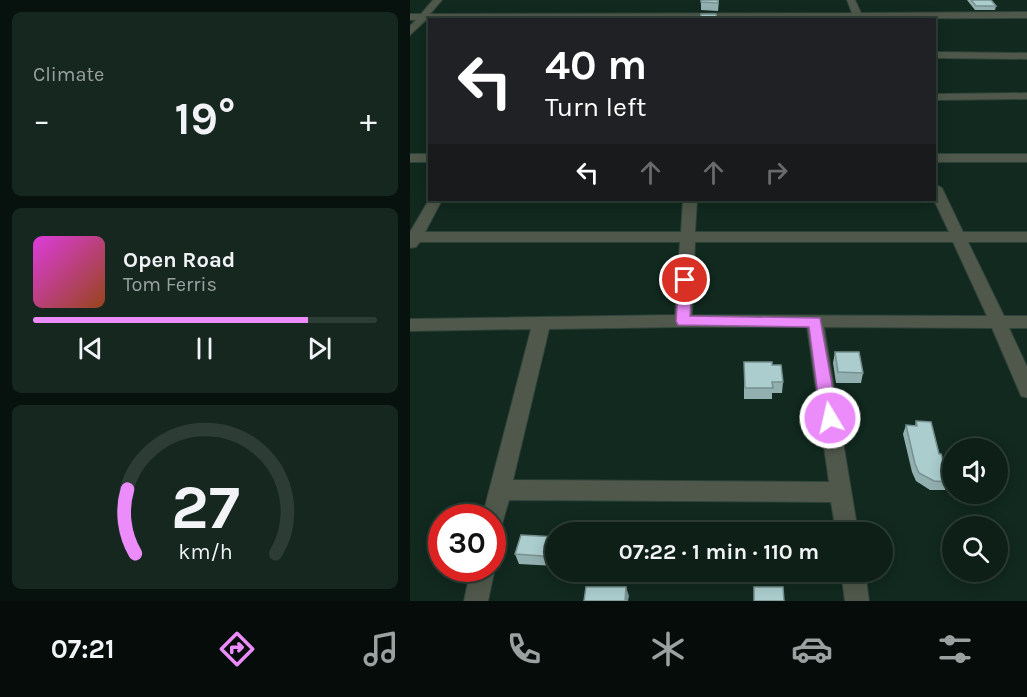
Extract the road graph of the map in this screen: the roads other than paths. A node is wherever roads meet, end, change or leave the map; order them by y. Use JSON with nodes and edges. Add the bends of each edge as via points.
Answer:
{"nodes":[{"id":1,"x":438,"y":0,"type":"edge"},
{"id":2,"x":851,"y":0,"type":"edge"},
{"id":3,"x":745,"y":14,"type":"edge"},
{"id":4,"x":541,"y":15,"type":"edge"},
{"id":5,"x":1028,"y":15,"type":"edge"},
{"id":6,"x":410,"y":17,"type":"edge"},
{"id":7,"x":423,"y":17,"type":"junction"},
{"id":8,"x":859,"y":17,"type":"edge"},
{"id":9,"x":658,"y":18,"type":"edge"},
{"id":10,"x":410,"y":32,"type":"edge"},
{"id":11,"x":936,"y":56,"type":"edge"},
{"id":12,"x":1028,"y":56,"type":"edge"},
{"id":13,"x":1028,"y":96,"type":"edge"},
{"id":14,"x":936,"y":97,"type":"edge"},
{"id":15,"x":410,"y":158,"type":"edge"},
{"id":16,"x":428,"y":158,"type":"edge"},
{"id":17,"x":936,"y":158,"type":"edge"},
{"id":18,"x":1028,"y":158,"type":"edge"},
{"id":19,"x":936,"y":190,"type":"edge"},
{"id":20,"x":434,"y":201,"type":"edge"},
{"id":21,"x":690,"y":201,"type":"edge"},
{"id":22,"x":1028,"y":237,"type":"edge"},
{"id":23,"x":687,"y":238,"type":"junction"},
{"id":24,"x":959,"y":238,"type":"junction"},
{"id":25,"x":412,"y":240,"type":"edge"},
{"id":26,"x":683,"y":321,"type":"junction"},
{"id":27,"x":815,"y":322,"type":"junction"},
{"id":28,"x":998,"y":322,"type":"junction"},
{"id":29,"x":1028,"y":322,"type":"edge"},
{"id":30,"x":410,"y":325,"type":"edge"},
{"id":31,"x":541,"y":325,"type":"junction"},
{"id":32,"x":1028,"y":391,"type":"edge"},
{"id":33,"x":500,"y":490,"type":"junction"},
{"id":34,"x":841,"y":492,"type":"junction"},
{"id":35,"x":497,"y":504,"type":"edge"},
{"id":36,"x":846,"y":522,"type":"edge"},
{"id":37,"x":480,"y":582,"type":"edge"},
{"id":38,"x":854,"y":582,"type":"edge"},
{"id":39,"x":476,"y":601,"type":"edge"},
{"id":40,"x":857,"y":601,"type":"edge"}],
"edges":[{"from":1,"to":7,"type":"street"},
{"from":2,"to":8,"type":"street"},
{"from":3,"to":8,"type":"street"},
{"from":3,"to":9,"type":"street"},
{"from":4,"to":7,"type":"street"},
{"from":4,"to":9,"type":"street"},
{"from":5,"to":8,"type":"street"},
{"from":6,"to":7,"type":"street"},
{"from":7,"to":10,"type":"street"},
{"from":11,"to":12,"type":"street"},
{"from":13,"to":14,"type":"street"},
{"from":15,"to":16,"type":"street"},
{"from":17,"to":18,"type":"street"},
{"from":19,"to":24,"type":"street"},
{"from":20,"to":25,"type":"street"},
{"from":21,"to":23,"type":"street"},
{"from":22,"to":24,"type":"street"},
{"from":23,"to":24,"type":"street"},
{"from":23,"to":25,"type":"street"},
{"from":23,"to":26,"type":"street"},
{"from":24,"to":28,"type":"street"},
{"from":26,"to":27,"type":"street"},
{"from":26,"to":31,"type":"street"},
{"from":27,"to":28,"type":"street"},
{"from":27,"to":34,"type":"street"},
{"from":28,"to":29,"type":"street"},
{"from":28,"to":32,"type":"street"},
{"from":30,"to":31,"type":"street"},
{"from":31,"to":33,"type":"street"},
{"from":33,"to":34,"type":"street"},
{"from":33,"to":35,"type":"street"},
{"from":34,"to":36,"type":"street"},
{"from":37,"to":39,"type":"street"},
{"from":38,"to":40,"type":"street"}]}
